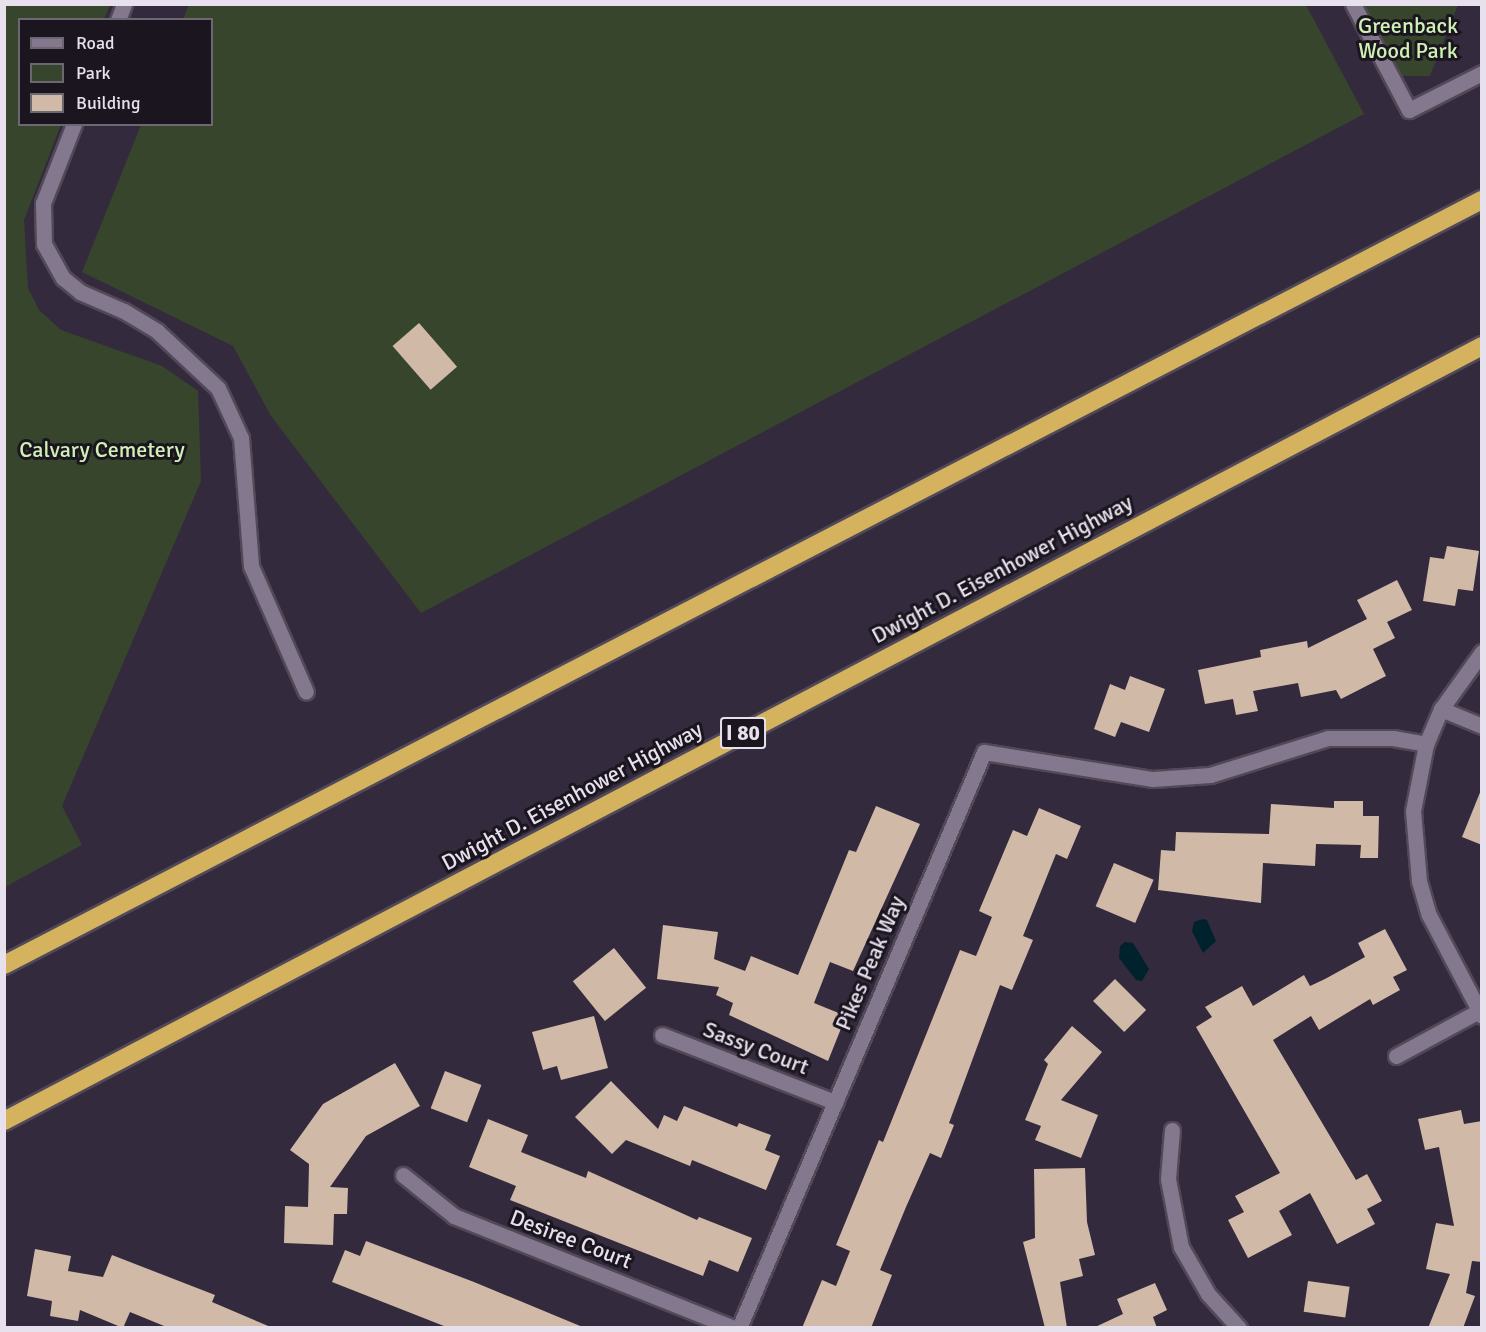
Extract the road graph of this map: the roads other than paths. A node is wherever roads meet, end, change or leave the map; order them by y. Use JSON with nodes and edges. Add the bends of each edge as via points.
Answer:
{"nodes":[{"id":1,"x":1353,"y":4,"type":"edge"},
{"id":2,"x":1482,"y":73,"type":"edge"},
{"id":3,"x":73,"y":126,"type":"edge"},
{"id":4,"x":1482,"y":200,"type":"edge"},
{"id":5,"x":1482,"y":346,"type":"edge"},
{"id":6,"x":1482,"y":652,"type":"edge"},
{"id":7,"x":306,"y":692,"type":"dead end"},
{"id":8,"x":1441,"y":709,"type":"junction"},
{"id":9,"x":1482,"y":726,"type":"edge"},
{"id":10,"x":1426,"y":744,"type":"junction"},
{"id":11,"x":4,"y":965,"type":"edge"},
{"id":12,"x":1480,"y":1014,"type":"edge"},
{"id":13,"x":662,"y":1035,"type":"dead end"},
{"id":14,"x":1396,"y":1056,"type":"dead end"},
{"id":15,"x":835,"y":1102,"type":"junction"},
{"id":16,"x":4,"y":1121,"type":"edge"},
{"id":17,"x":1172,"y":1130,"type":"dead end"},
{"id":18,"x":403,"y":1175,"type":"dead end"},
{"id":19,"x":734,"y":1328,"type":"edge"},
{"id":20,"x":739,"y":1328,"type":"edge"},
{"id":21,"x":1239,"y":1328,"type":"edge"}],
"edges":[{"from":1,"to":2,"type":"street","via":[[1409,110]]},
{"from":3,"to":7,"type":"street","via":[[43,203],[44,244],[63,278],[80,292],[157,331],[196,365],[227,403],[244,455],[251,566]]},
{"from":4,"to":11,"type":"highway"},
{"from":5,"to":16,"type":"highway","name":"Dwight D. Eisenhower Highway","number":"I 80"},
{"from":6,"to":8,"type":"street"},
{"from":8,"to":9,"type":"street"},
{"from":8,"to":10,"type":"street"},
{"from":10,"to":12,"type":"street","via":[[1413,811],[1419,881],[1443,945]]},
{"from":10,"to":15,"type":"street","name":"Pikes Peak Way","via":[[1382,737],[1328,738],[1210,775],[1153,779],[984,752]]},
{"from":12,"to":14,"type":"street"},
{"from":13,"to":15,"type":"street","name":"Sassy Court"},
{"from":15,"to":20,"type":"street","name":"Pikes Peak Way"},
{"from":17,"to":21,"type":"street","via":[[1168,1179],[1181,1247],[1208,1294]]},
{"from":18,"to":19,"type":"street","name":"Desiree Court","via":[[454,1216]]}]}
